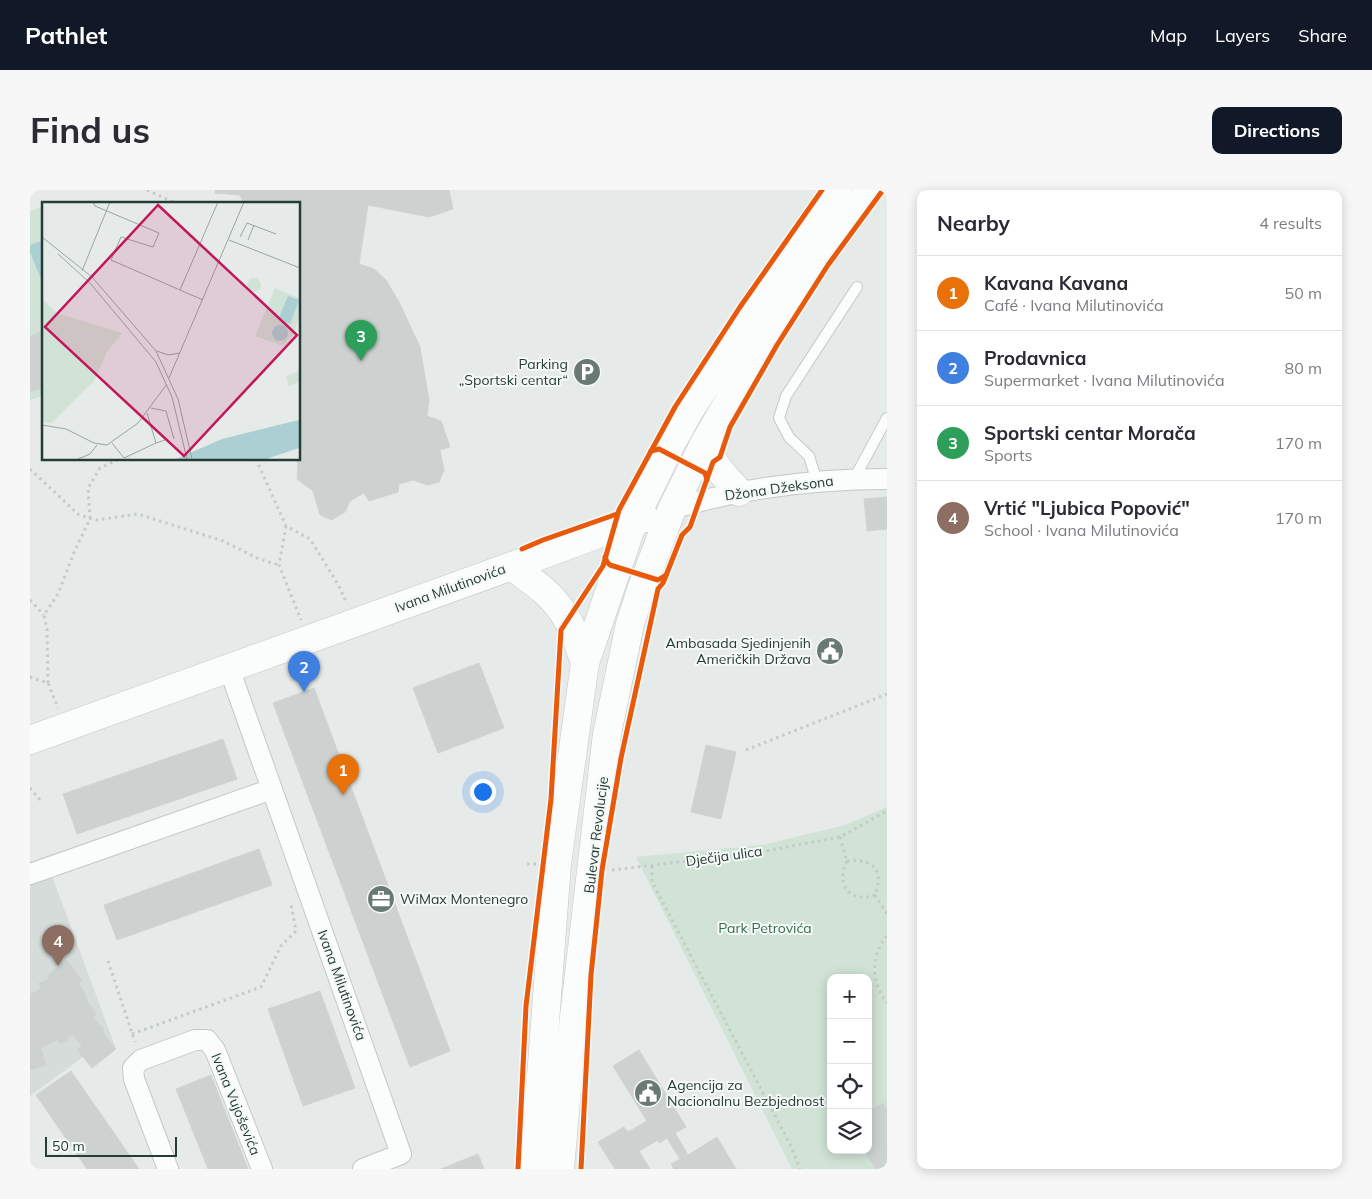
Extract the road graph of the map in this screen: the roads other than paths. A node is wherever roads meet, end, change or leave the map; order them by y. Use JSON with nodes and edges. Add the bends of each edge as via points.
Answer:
{"nodes":[{"id":1,"x":837,"y":190,"type":"edge"},
{"id":2,"x":869,"y":190,"type":"edge"},
{"id":3,"x":826,"y":227,"type":"junction"},
{"id":4,"x":857,"y":287,"type":"dead end"},
{"id":5,"x":887,"y":418,"type":"edge"},
{"id":6,"x":704,"y":444,"type":"junction"},
{"id":7,"x":854,"y":479,"type":"junction"},
{"id":8,"x":887,"y":479,"type":"edge"},
{"id":9,"x":818,"y":482,"type":"junction"},
{"id":10,"x":739,"y":492,"type":"junction"},
{"id":11,"x":672,"y":509,"type":"junction"},
{"id":12,"x":633,"y":522,"type":"junction"},
{"id":13,"x":512,"y":566,"type":"junction"},
{"id":14,"x":584,"y":663,"type":"junction"},
{"id":15,"x":229,"y":668,"type":"junction"},
{"id":16,"x":30,"y":740,"type":"edge"},
{"id":17,"x":272,"y":789,"type":"junction"},
{"id":18,"x":30,"y":874,"type":"edge"},
{"id":19,"x":168,"y":1169,"type":"edge"},
{"id":20,"x":262,"y":1169,"type":"edge"},
{"id":21,"x":363,"y":1169,"type":"edge"},
{"id":22,"x":534,"y":1169,"type":"edge"},
{"id":23,"x":560,"y":1169,"type":"edge"}],
"edges":[{"from":1,"to":3,"type":"main road"},
{"from":2,"to":3,"type":"main road"},
{"from":3,"to":6,"type":"main road","name":"Bulevar Revolucije"},
{"from":3,"to":12,"type":"main road","via":[[762,298],[688,413]]},
{"from":4,"to":9,"type":"lane","via":[[786,396],[779,418],[789,437],[809,456]]},
{"from":5,"to":7,"type":"lane"},
{"from":6,"to":10,"type":"main road","via":[[722,475]]},
{"from":6,"to":11,"type":"main road","name":"Bulevar Revolucije"},
{"from":7,"to":8,"type":"street","name":"Džona Džeksona"},
{"from":7,"to":9,"type":"street","name":"Džona Džeksona"},
{"from":9,"to":10,"type":"street","name":"Džona Džeksona"},
{"from":10,"to":11,"type":"street","name":"Džona Džeksona"},
{"from":11,"to":12,"type":"main road","name":"Ivana Milutinovića"},
{"from":11,"to":23,"type":"main road","name":"Bulevar Revolucije","via":[[630,624],[607,734],[572,1034]]},
{"from":12,"to":13,"type":"main road","name":"Ivana Milutinovića"},
{"from":12,"to":14,"type":"main road"},
{"from":13,"to":14,"type":"main road","via":[[560,607],[573,629]]},
{"from":13,"to":15,"type":"main road","name":"Ivana Milutinovića"},
{"from":14,"to":22,"type":"main road","via":[[557,864]]},
{"from":15,"to":16,"type":"main road","name":"Ivana Milutinovića"},
{"from":15,"to":17,"type":"street","name":"Ivana Milutinovića"},
{"from":17,"to":18,"type":"street"},
{"from":17,"to":21,"type":"street","name":"Ivana Milutinovića","via":[[401,1154]]},
{"from":19,"to":20,"type":"street","name":"Ivana Vujoševića","via":[[134,1079],[137,1064],[195,1040],[207,1040],[215,1050]]}]}
